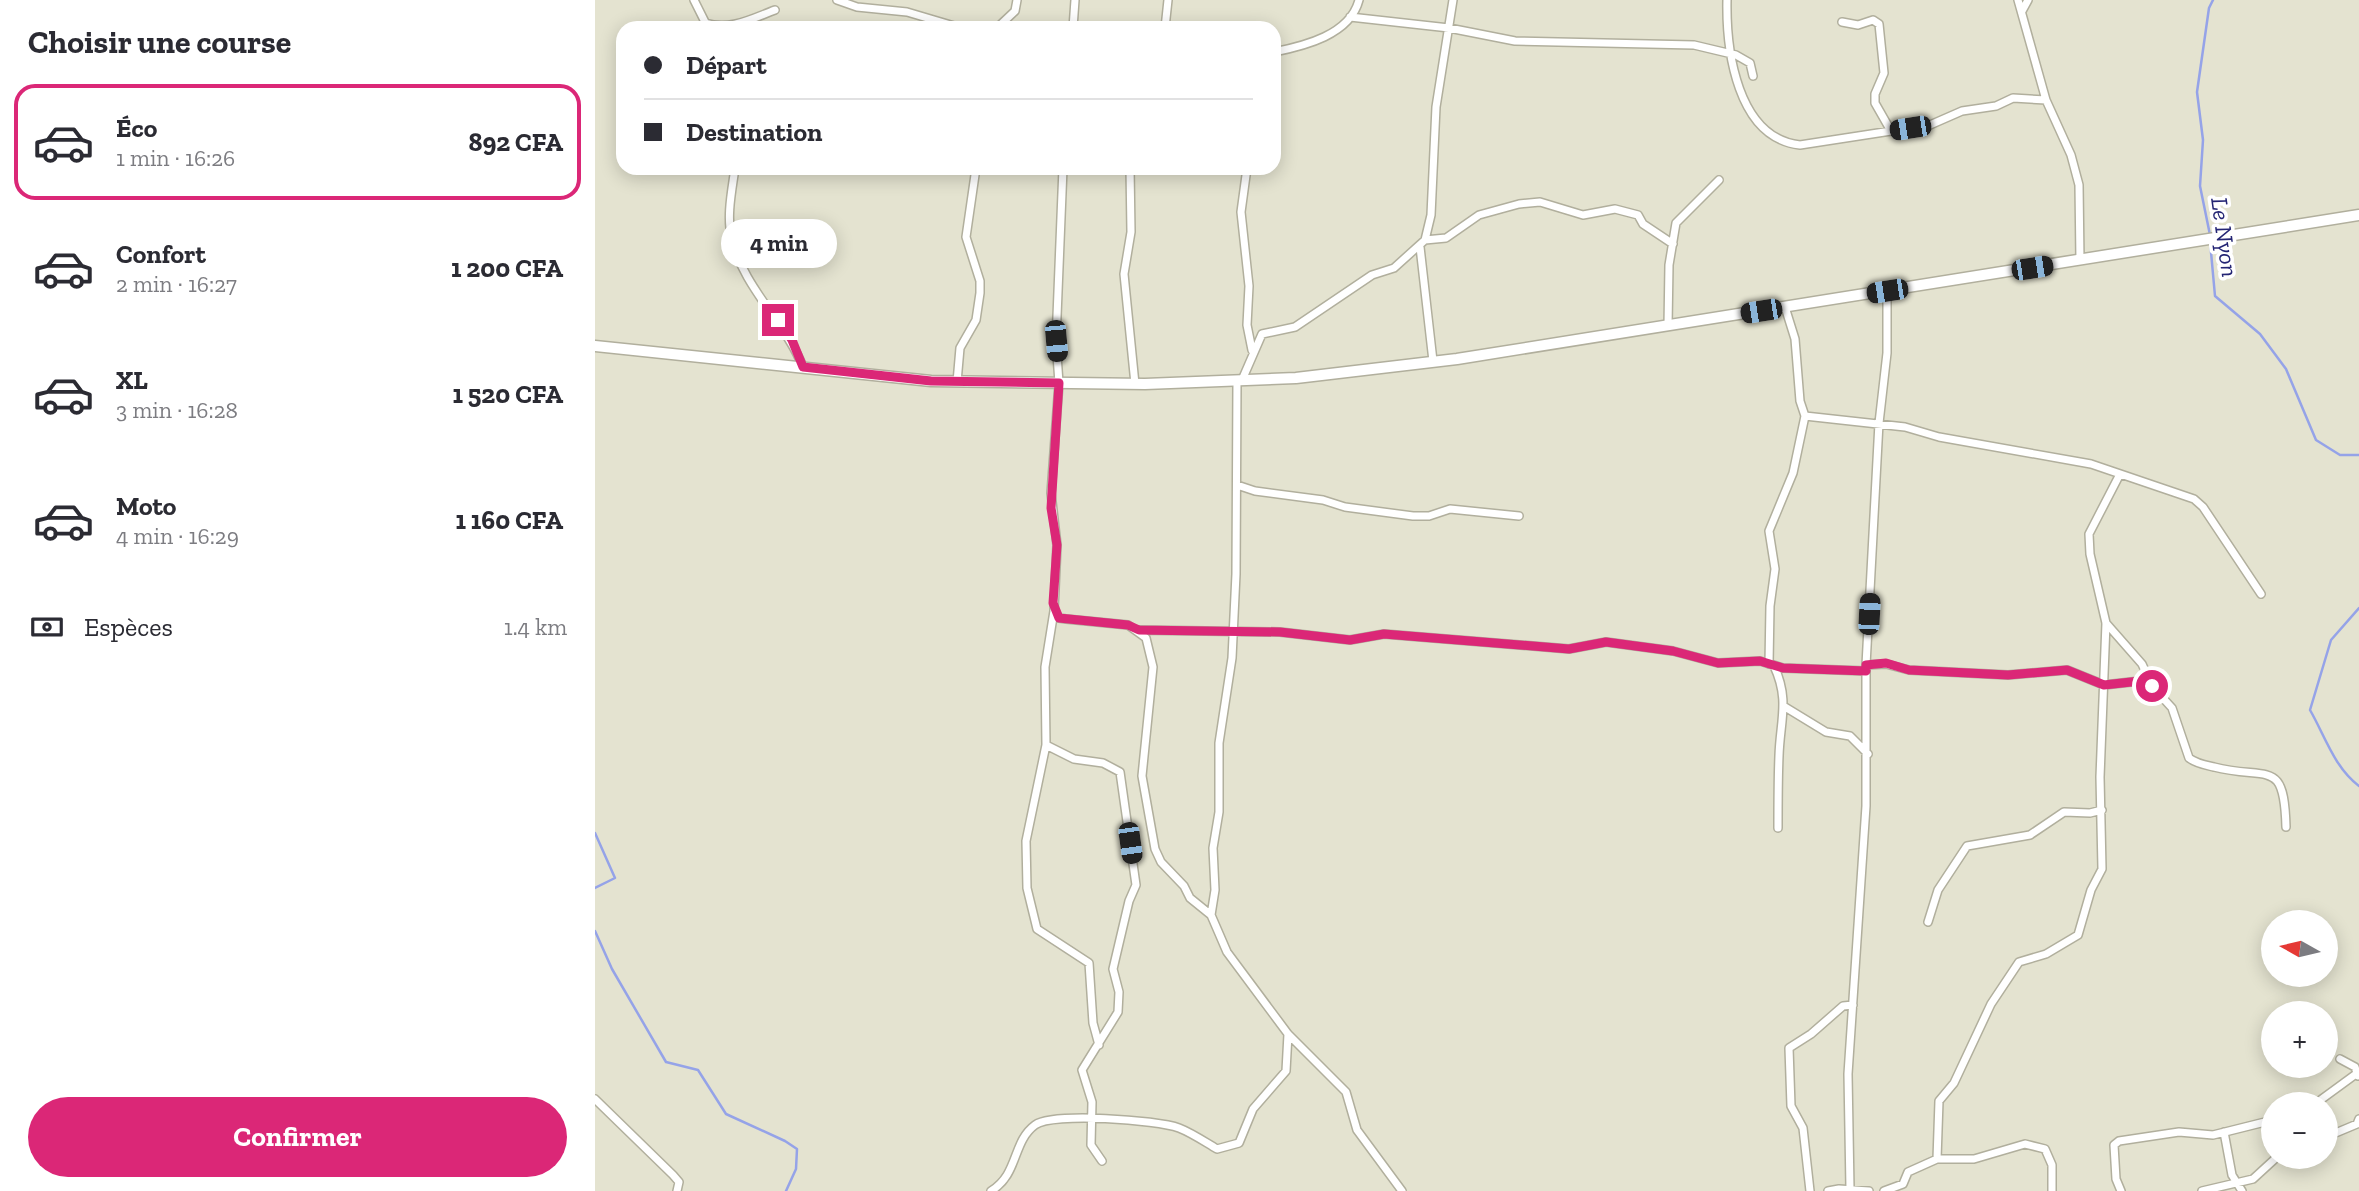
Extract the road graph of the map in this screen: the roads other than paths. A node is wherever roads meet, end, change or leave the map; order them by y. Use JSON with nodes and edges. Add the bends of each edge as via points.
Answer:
{"nodes":[{"id":1,"x":694,"y":0,"type":"edge"},
{"id":2,"x":837,"y":0,"type":"edge"},
{"id":3,"x":1017,"y":0,"type":"edge"},
{"id":4,"x":1076,"y":0,"type":"edge"},
{"id":5,"x":1168,"y":0,"type":"edge"},
{"id":6,"x":1359,"y":0,"type":"edge"},
{"id":7,"x":1453,"y":0,"type":"edge"},
{"id":8,"x":1727,"y":0,"type":"edge"},
{"id":9,"x":2018,"y":0,"type":"edge"},
{"id":10,"x":2028,"y":0,"type":"edge"},
{"id":11,"x":775,"y":10,"type":"dead end"},
{"id":12,"x":2022,"y":11,"type":"junction"},
{"id":13,"x":1350,"y":16,"type":"junction"},
{"id":14,"x":704,"y":21,"type":"edge"},
{"id":15,"x":745,"y":21,"type":"edge"},
{"id":16,"x":937,"y":21,"type":"edge"},
{"id":17,"x":1004,"y":21,"type":"edge"},
{"id":18,"x":1074,"y":21,"type":"edge"},
{"id":19,"x":1166,"y":21,"type":"edge"},
{"id":20,"x":1842,"y":22,"type":"dead end"},
{"id":21,"x":1450,"y":28,"type":"junction"},
{"id":22,"x":1281,"y":51,"type":"edge"},
{"id":23,"x":1729,"y":54,"type":"junction"},
{"id":24,"x":1753,"y":76,"type":"dead end"},
{"id":25,"x":2046,"y":100,"type":"junction"},
{"id":26,"x":1891,"y":131,"type":"junction"},
{"id":27,"x":734,"y":175,"type":"edge"},
{"id":28,"x":975,"y":175,"type":"edge"},
{"id":29,"x":1063,"y":175,"type":"edge"},
{"id":30,"x":1130,"y":175,"type":"edge"},
{"id":31,"x":1246,"y":175,"type":"edge"},
{"id":32,"x":1719,"y":180,"type":"dead end"},
{"id":33,"x":2359,"y":215,"type":"edge"},
{"id":34,"x":1422,"y":244,"type":"junction"},
{"id":35,"x":1673,"y":244,"type":"junction"},
{"id":36,"x":2080,"y":260,"type":"junction"},
{"id":37,"x":1887,"y":291,"type":"junction"},
{"id":38,"x":1785,"y":307,"type":"junction"},
{"id":39,"x":1668,"y":326,"type":"junction"},
{"id":40,"x":595,"y":346,"type":"edge"},
{"id":41,"x":1252,"y":351,"type":"junction"},
{"id":42,"x":1433,"y":362,"type":"junction"},
{"id":43,"x":803,"y":367,"type":"junction"},
{"id":44,"x":1239,"y":380,"type":"junction"},
{"id":45,"x":957,"y":382,"type":"junction"},
{"id":46,"x":1059,"y":383,"type":"junction"},
{"id":47,"x":1135,"y":384,"type":"junction"},
{"id":48,"x":1805,"y":416,"type":"junction"},
{"id":49,"x":1879,"y":423,"type":"junction"},
{"id":50,"x":2120,"y":474,"type":"junction"},
{"id":51,"x":1237,"y":485,"type":"junction"},
{"id":52,"x":1519,"y":516,"type":"dead end"},
{"id":53,"x":2261,"y":594,"type":"dead end"},
{"id":54,"x":1054,"y":611,"type":"junction"},
{"id":55,"x":2106,"y":623,"type":"junction"},
{"id":56,"x":1139,"y":630,"type":"junction"},
{"id":57,"x":1234,"y":631,"type":"junction"},
{"id":58,"x":1772,"y":665,"type":"junction"},
{"id":59,"x":1866,"y":668,"type":"junction"},
{"id":60,"x":2149,"y":680,"type":"junction"},
{"id":61,"x":2104,"y":685,"type":"junction"},
{"id":62,"x":1785,"y":707,"type":"junction"},
{"id":63,"x":1046,"y":745,"type":"junction"},
{"id":64,"x":1868,"y":754,"type":"junction"},
{"id":65,"x":2102,"y":810,"type":"junction"},
{"id":66,"x":2286,"y":827,"type":"dead end"},
{"id":67,"x":1778,"y":828,"type":"dead end"},
{"id":68,"x":1211,"y":915,"type":"junction"},
{"id":69,"x":1927,"y":922,"type":"dead end"},
{"id":70,"x":1853,"y":1005,"type":"junction"},
{"id":71,"x":1287,"y":1034,"type":"junction"},
{"id":72,"x":1099,"y":1045,"type":"junction"},
{"id":73,"x":2340,"y":1059,"type":"dead end"},
{"id":74,"x":2358,"y":1075,"type":"edge"},
{"id":75,"x":2333,"y":1092,"type":"edge"},
{"id":76,"x":595,"y":1099,"type":"edge"},
{"id":77,"x":1091,"y":1118,"type":"junction"},
{"id":78,"x":2359,"y":1119,"type":"edge"},
{"id":79,"x":2261,"y":1123,"type":"edge"},
{"id":80,"x":2224,"y":1132,"type":"junction"},
{"id":81,"x":2338,"y":1132,"type":"edge"},
{"id":82,"x":1937,"y":1159,"type":"junction"},
{"id":83,"x":1101,"y":1161,"type":"dead end"},
{"id":84,"x":2264,"y":1169,"type":"edge"},
{"id":85,"x":2240,"y":1187,"type":"edge"},
{"id":86,"x":1850,"y":1189,"type":"junction"},
{"id":87,"x":677,"y":1191,"type":"edge"},
{"id":88,"x":991,"y":1191,"type":"edge"},
{"id":89,"x":1402,"y":1191,"type":"edge"},
{"id":90,"x":1810,"y":1191,"type":"edge"},
{"id":91,"x":1828,"y":1191,"type":"edge"},
{"id":92,"x":1868,"y":1191,"type":"edge"},
{"id":93,"x":1884,"y":1191,"type":"edge"},
{"id":94,"x":2052,"y":1191,"type":"edge"},
{"id":95,"x":2121,"y":1191,"type":"edge"},
{"id":96,"x":2202,"y":1191,"type":"edge"}],
"edges":[{"from":1,"to":14,"type":"street"},
{"from":2,"to":16,"type":"street"},
{"from":3,"to":17,"type":"street","via":[[1015,11]]},
{"from":4,"to":18,"type":"street"},
{"from":5,"to":19,"type":"street"},
{"from":6,"to":13,"type":"street"},
{"from":7,"to":21,"type":"street"},
{"from":8,"to":23,"type":"street"},
{"from":9,"to":12,"type":"street"},
{"from":10,"to":12,"type":"street"},
{"from":11,"to":15,"type":"street"},
{"from":12,"to":25,"type":"street"},
{"from":13,"to":21,"type":"street"},
{"from":13,"to":22,"type":"street","via":[[1324,37]]},
{"from":20,"to":26,"type":"street","via":[[1858,25],[1873,20],[1879,24],[1884,73],[1875,103]]},
{"from":21,"to":23,"type":"street","via":[[1515,41],[1694,46]]},
{"from":21,"to":34,"type":"street","via":[[1436,107],[1431,215]]},
{"from":23,"to":24,"type":"street","via":[[1750,63]]},
{"from":23,"to":26,"type":"street","via":[[1753,116],[1785,143],[1800,145]]},
{"from":25,"to":26,"type":"street","via":[[2013,98],[1930,125]]},
{"from":25,"to":36,"type":"street","via":[[2079,185]]},
{"from":27,"to":43,"type":"street","via":[[731,238],[749,279],[792,340]]},
{"from":28,"to":45,"type":"street","via":[[966,237],[981,281],[980,293],[976,320],[960,348]]},
{"from":29,"to":46,"type":"street","via":[[1056,341]]},
{"from":30,"to":47,"type":"street","via":[[1131,232],[1124,274]]},
{"from":31,"to":41,"type":"street","via":[[1241,212]]},
{"from":32,"to":35,"type":"street","via":[[1676,223]]},
{"from":33,"to":36,"type":"main road"},
{"from":34,"to":35,"type":"street","via":[[1446,238],[1479,215],[1540,202],[1583,215],[1615,209],[1638,215],[1643,224]]},
{"from":34,"to":41,"type":"street","via":[[1395,268],[1372,275],[1295,327],[1262,334]]},
{"from":34,"to":42,"type":"street"},
{"from":35,"to":39,"type":"street"},
{"from":36,"to":37,"type":"main road"},
{"from":37,"to":38,"type":"main road"},
{"from":37,"to":49,"type":"street","via":[[1887,353]]},
{"from":38,"to":39,"type":"main road"},
{"from":38,"to":48,"type":"street","via":[[1795,339]]},
{"from":39,"to":42,"type":"main road"},
{"from":40,"to":43,"type":"main road"},
{"from":41,"to":44,"type":"street"},
{"from":42,"to":44,"type":"main road"},
{"from":43,"to":45,"type":"main road"},
{"from":44,"to":47,"type":"main road"},
{"from":44,"to":51,"type":"street"},
{"from":45,"to":46,"type":"main road"},
{"from":46,"to":47,"type":"main road"},
{"from":46,"to":54,"type":"street","via":[[1051,493],[1057,545]]},
{"from":48,"to":49,"type":"street"},
{"from":48,"to":58,"type":"street","via":[[1793,472],[1769,531],[1775,569],[1770,606]]},
{"from":49,"to":50,"type":"street","via":[[2091,464]]},
{"from":49,"to":59,"type":"street"},
{"from":50,"to":53,"type":"street","via":[[2194,499]]},
{"from":50,"to":55,"type":"street","via":[[2089,534]]},
{"from":51,"to":52,"type":"street","via":[[1413,516],[1450,509]]},
{"from":51,"to":57,"type":"street"},
{"from":54,"to":56,"type":"street","via":[[1059,618]]},
{"from":54,"to":63,"type":"street","via":[[1045,667]]},
{"from":55,"to":60,"type":"street"},
{"from":55,"to":61,"type":"street"},
{"from":56,"to":57,"type":"street"},
{"from":56,"to":68,"type":"street","via":[[1146,638],[1153,667],[1142,776],[1155,849],[1190,898]]},
{"from":57,"to":58,"type":"street","via":[[1350,640],[1384,634],[1569,649],[1606,642],[1673,651],[1718,663],[1760,661]]},
{"from":57,"to":68,"type":"street","via":[[1219,743]]},
{"from":58,"to":59,"type":"street"},
{"from":58,"to":62,"type":"street","via":[[1781,680]]},
{"from":59,"to":61,"type":"street","via":[[1886,663],[1909,670],[2008,675],[2067,670]]},
{"from":59,"to":64,"type":"street"},
{"from":60,"to":61,"type":"street"},
{"from":60,"to":66,"type":"street","via":[[2172,708],[2189,758],[2272,776],[2281,783]]},
{"from":61,"to":65,"type":"street"},
{"from":62,"to":64,"type":"street","via":[[1826,732],[1850,736]]},
{"from":62,"to":67,"type":"street"},
{"from":63,"to":72,"type":"street","via":[[1026,841],[1027,888],[1037,929],[1089,963]]},
{"from":63,"to":72,"type":"street","via":[[1074,759],[1103,763],[1120,772],[1136,885],[1113,969],[1118,1012]]},
{"from":64,"to":70,"type":"street"},
{"from":65,"to":69,"type":"street","via":[[2064,812],[2030,835],[1966,846],[1938,890]]},
{"from":65,"to":82,"type":"street","via":[[2102,869],[2091,890],[2081,930],[2059,948],[2019,962],[1991,1004],[1954,1083],[1939,1101]]},
{"from":68,"to":71,"type":"street","via":[[1227,952]]},
{"from":70,"to":86,"type":"street","via":[[1848,1074]]},
{"from":70,"to":90,"type":"street","via":[[1843,1006],[1789,1048],[1791,1106],[1803,1128]]},
{"from":71,"to":77,"type":"street","via":[[1286,1071],[1253,1109],[1239,1143],[1217,1149],[1177,1128]]},
{"from":71,"to":89,"type":"street","via":[[1346,1092],[1357,1130]]},
{"from":72,"to":77,"type":"street","via":[[1082,1070]]},
{"from":73,"to":74,"type":"street"},
{"from":74,"to":75,"type":"street"},
{"from":76,"to":87,"type":"street","via":[[673,1175],[679,1182]]},
{"from":77,"to":83,"type":"street","via":[[1091,1145]]},
{"from":77,"to":88,"type":"street","via":[[1064,1116],[1035,1125],[1021,1142],[1005,1183]]},
{"from":78,"to":81,"type":"street"},
{"from":79,"to":80,"type":"street"},
{"from":80,"to":85,"type":"street","via":[[2232,1175]]},
{"from":80,"to":95,"type":"street","via":[[2203,1136],[2179,1132],[2119,1141],[2114,1145]]},
{"from":82,"to":93,"type":"street","via":[[1908,1172],[1902,1184]]},
{"from":82,"to":94,"type":"street","via":[[1974,1159],[2025,1144],[2035,1146],[2045,1149],[2052,1165]]},
{"from":84,"to":85,"type":"street"},
{"from":85,"to":96,"type":"street"},
{"from":86,"to":91,"type":"street"},
{"from":86,"to":92,"type":"street"}]}
